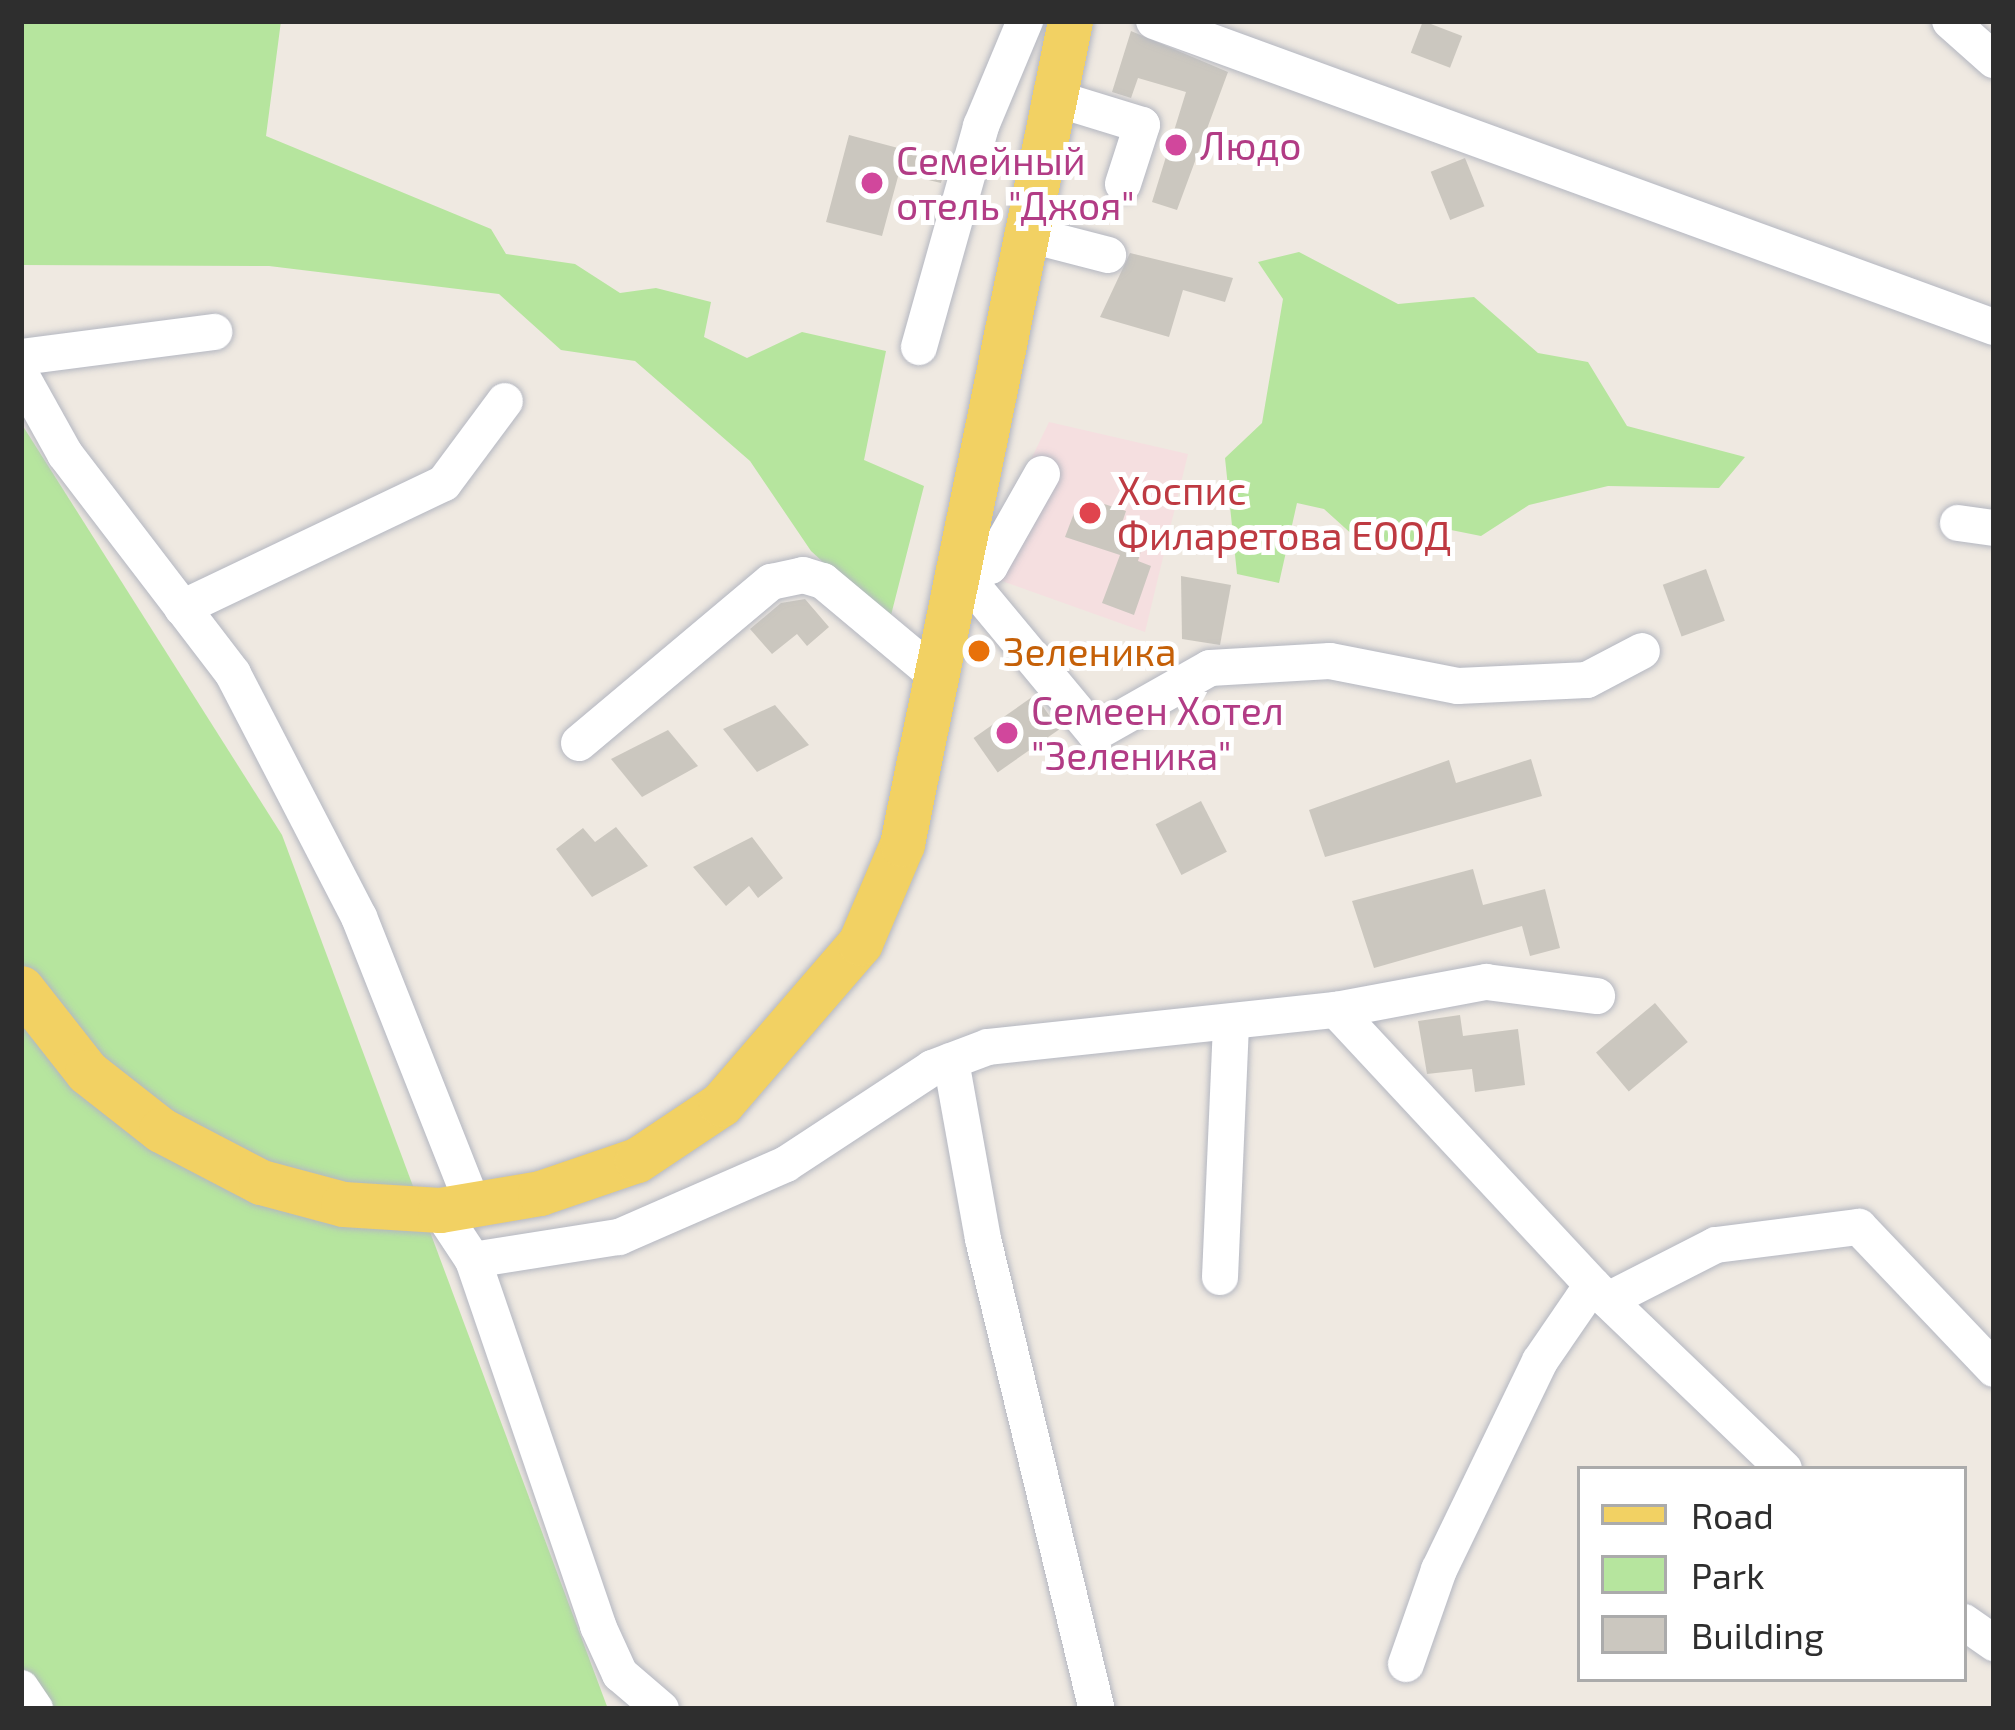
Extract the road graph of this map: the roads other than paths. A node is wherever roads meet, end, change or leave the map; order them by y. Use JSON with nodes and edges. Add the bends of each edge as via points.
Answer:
{"nodes":[{"id":1,"x":1025,"y":21,"type":"edge"},
{"id":2,"x":1070,"y":21,"type":"edge"},
{"id":3,"x":1154,"y":21,"type":"edge"},
{"id":4,"x":1950,"y":21,"type":"edge"},
{"id":5,"x":1994,"y":61,"type":"edge"},
{"id":6,"x":1054,"y":98,"type":"junction"},
{"id":7,"x":1123,"y":184,"type":"dead end"},
{"id":8,"x":1023,"y":233,"type":"junction"},
{"id":9,"x":1108,"y":255,"type":"dead end"},
{"id":10,"x":1994,"y":330,"type":"edge"},
{"id":11,"x":214,"y":332,"type":"dead end"},
{"id":12,"x":919,"y":347,"type":"dead end"},
{"id":13,"x":21,"y":357,"type":"edge"},
{"id":14,"x":21,"y":375,"type":"edge"},
{"id":15,"x":506,"y":401,"type":"dead end"},
{"id":16,"x":1042,"y":474,"type":"dead end"},
{"id":17,"x":962,"y":573,"type":"junction"},
{"id":18,"x":182,"y":608,"type":"junction"},
{"id":19,"x":1642,"y":651,"type":"dead end"},
{"id":20,"x":939,"y":678,"type":"junction"},
{"id":21,"x":579,"y":743,"type":"dead end"},
{"id":22,"x":21,"y":988,"type":"edge"},
{"id":23,"x":1598,"y":995,"type":"dead end"},
{"id":24,"x":1336,"y":1010,"type":"junction"},
{"id":25,"x":1232,"y":1022,"type":"junction"},
{"id":26,"x":951,"y":1061,"type":"junction"},
{"id":27,"x":456,"y":1207,"type":"junction"},
{"id":28,"x":472,"y":1260,"type":"junction"},
{"id":29,"x":1220,"y":1277,"type":"dead end"},
{"id":30,"x":1600,"y":1292,"type":"junction"},
{"id":31,"x":1994,"y":1369,"type":"edge"},
{"id":32,"x":1781,"y":1466,"type":"edge"},
{"id":33,"x":1967,"y":1624,"type":"edge"},
{"id":34,"x":1994,"y":1643,"type":"edge"},
{"id":35,"x":1406,"y":1664,"type":"dead end"},
{"id":36,"x":21,"y":1688,"type":"edge"},
{"id":37,"x":35,"y":1709,"type":"edge"},
{"id":38,"x":662,"y":1709,"type":"edge"},
{"id":39,"x":1097,"y":1709,"type":"edge"}],
"edges":[{"from":1,"to":12,"type":"street","via":[[981,126]]},
{"from":2,"to":6,"type":"main road"},
{"from":3,"to":10,"type":"street"},
{"from":4,"to":5,"type":"street"},
{"from":6,"to":7,"type":"street","via":[[1142,125]]},
{"from":6,"to":8,"type":"main road"},
{"from":8,"to":9,"type":"street"},
{"from":8,"to":17,"type":"main road"},
{"from":11,"to":13,"type":"street"},
{"from":14,"to":18,"type":"street","via":[[65,454]]},
{"from":15,"to":18,"type":"street","via":[[444,483]]},
{"from":16,"to":17,"type":"street","via":[[990,566]]},
{"from":17,"to":19,"type":"street","via":[[1095,733],[1210,668],[1330,661],[1458,686],[1587,680]]},
{"from":17,"to":20,"type":"main road"},
{"from":18,"to":27,"type":"street","via":[[233,674],[359,917]]},
{"from":20,"to":21,"type":"street","via":[[824,581],[803,575],[771,582]]},
{"from":20,"to":27,"type":"main road","via":[[902,844],[860,943],[721,1104],[637,1160]]},
{"from":22,"to":27,"type":"main road","via":[[88,1072],[208,1159],[298,1195]]},
{"from":23,"to":24,"type":"street","via":[[1486,982]]},
{"from":24,"to":25,"type":"street"},
{"from":24,"to":30,"type":"street"},
{"from":25,"to":26,"type":"street","via":[[988,1047]]},
{"from":25,"to":29,"type":"street"},
{"from":26,"to":28,"type":"street","via":[[691,1211],[619,1237]]},
{"from":26,"to":39,"type":"street","via":[[993,1284]]},
{"from":27,"to":28,"type":"street"},
{"from":28,"to":38,"type":"street","via":[[598,1626],[620,1674]]},
{"from":30,"to":31,"type":"street","via":[[1716,1245],[1859,1227]]},
{"from":30,"to":32,"type":"street"},
{"from":30,"to":35,"type":"street","via":[[1530,1382],[1439,1570]]},
{"from":33,"to":34,"type":"street"},
{"from":36,"to":37,"type":"street"}]}
